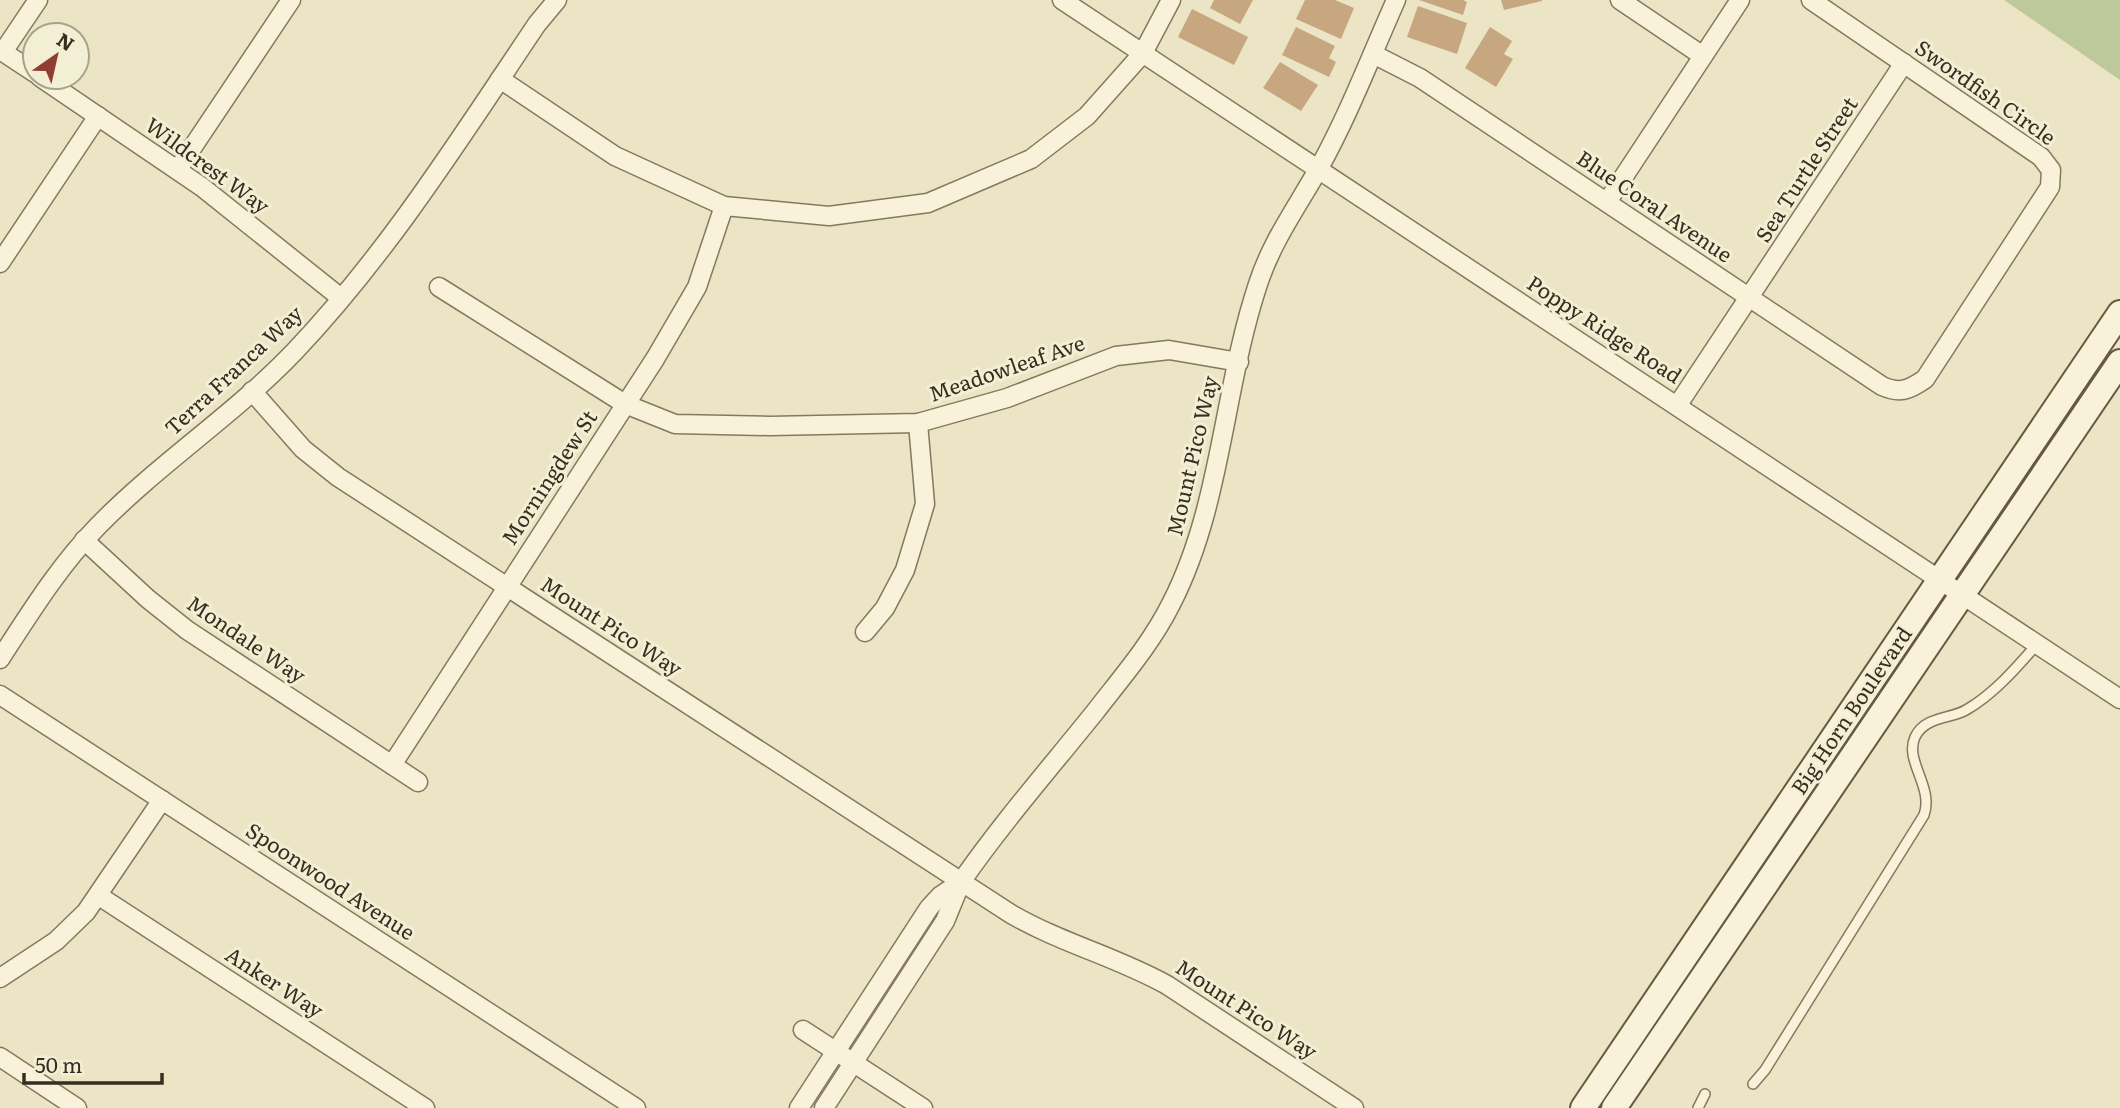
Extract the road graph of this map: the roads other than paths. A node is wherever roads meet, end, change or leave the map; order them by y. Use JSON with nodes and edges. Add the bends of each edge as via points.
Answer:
{"nodes":[{"id":1,"x":38,"y":0,"type":"edge"},
{"id":2,"x":291,"y":0,"type":"edge"},
{"id":3,"x":557,"y":0,"type":"edge"},
{"id":4,"x":1062,"y":0,"type":"edge"},
{"id":5,"x":1171,"y":0,"type":"edge"},
{"id":6,"x":1396,"y":0,"type":"edge"},
{"id":7,"x":1620,"y":0,"type":"edge"},
{"id":8,"x":1740,"y":0,"type":"edge"},
{"id":9,"x":1811,"y":0,"type":"edge"},
{"id":10,"x":1,"y":51,"type":"edge"},
{"id":11,"x":1143,"y":53,"type":"junction"},
{"id":12,"x":1373,"y":54,"type":"junction"},
{"id":13,"x":1703,"y":56,"type":"junction"},
{"id":14,"x":1904,"y":63,"type":"junction"},
{"id":15,"x":21,"y":65,"type":"edge"},
{"id":16,"x":500,"y":79,"type":"junction"},
{"id":17,"x":61,"y":91,"type":"edge"},
{"id":18,"x":98,"y":116,"type":"junction"},
{"id":19,"x":178,"y":169,"type":"junction"},
{"id":20,"x":1318,"y":169,"type":"junction"},
{"id":21,"x":1606,"y":202,"type":"junction"},
{"id":22,"x":724,"y":206,"type":"junction"},
{"id":23,"x":0,"y":263,"type":"edge"},
{"id":24,"x":439,"y":288,"type":"dead end"},
{"id":25,"x":341,"y":298,"type":"junction"},
{"id":26,"x":1750,"y":298,"type":"junction"},
{"id":27,"x":2120,"y":313,"type":"edge"},
{"id":28,"x":1238,"y":362,"type":"junction"},
{"id":29,"x":2120,"y":362,"type":"edge"},
{"id":30,"x":1910,"y":390,"type":"joint"},
{"id":31,"x":252,"y":391,"type":"junction"},
{"id":32,"x":625,"y":404,"type":"junction"},
{"id":33,"x":1677,"y":406,"type":"junction"},
{"id":34,"x":918,"y":424,"type":"junction"},
{"id":35,"x":84,"y":540,"type":"junction"},
{"id":36,"x":1942,"y":580,"type":"junction"},
{"id":37,"x":507,"y":587,"type":"junction"},
{"id":38,"x":1963,"y":594,"type":"junction"},
{"id":39,"x":865,"y":632,"type":"dead end"},
{"id":40,"x":2038,"y":643,"type":"junction"},
{"id":41,"x":0,"y":659,"type":"edge"},
{"id":42,"x":0,"y":695,"type":"edge"},
{"id":43,"x":2120,"y":699,"type":"edge"},
{"id":44,"x":392,"y":765,"type":"junction"},
{"id":45,"x":418,"y":782,"type":"dead end"},
{"id":46,"x":162,"y":800,"type":"junction"},
{"id":47,"x":961,"y":882,"type":"junction"},
{"id":48,"x":99,"y":896,"type":"junction"},
{"id":49,"x":0,"y":978,"type":"edge"},
{"id":50,"x":803,"y":1030,"type":"dead end"},
{"id":51,"x":835,"y":1051,"type":"junction"},
{"id":52,"x":0,"y":1057,"type":"edge"},
{"id":53,"x":853,"y":1063,"type":"junction"},
{"id":54,"x":1753,"y":1084,"type":"dead end"},
{"id":55,"x":1705,"y":1094,"type":"dead end"},
{"id":56,"x":77,"y":1108,"type":"edge"},
{"id":57,"x":425,"y":1108,"type":"edge"},
{"id":58,"x":636,"y":1108,"type":"edge"},
{"id":59,"x":799,"y":1108,"type":"edge"},
{"id":60,"x":824,"y":1108,"type":"edge"},
{"id":61,"x":923,"y":1108,"type":"edge"},
{"id":62,"x":1354,"y":1108,"type":"edge"},
{"id":63,"x":1583,"y":1108,"type":"edge"},
{"id":64,"x":1614,"y":1108,"type":"edge"},
{"id":65,"x":1698,"y":1108,"type":"edge"}],
"edges":[{"from":1,"to":10,"type":"street"},
{"from":2,"to":19,"type":"street"},
{"from":3,"to":16,"type":"street","name":"Terra Franca Way"},
{"from":4,"to":11,"type":"street","name":"Poppy Ridge Road"},
{"from":5,"to":11,"type":"street"},
{"from":6,"to":12,"type":"street","name":"Mount Pico Way"},
{"from":7,"to":13,"type":"street"},
{"from":8,"to":13,"type":"street"},
{"from":9,"to":14,"type":"street","name":"Swordfish Circle"},
{"from":10,"to":15,"type":"street"},
{"from":11,"to":20,"type":"street","name":"Poppy Ridge Road"},
{"from":11,"to":22,"type":"street","via":[[1087,116],[1031,159],[928,203],[829,216]]},
{"from":12,"to":20,"type":"street","name":"Mount Pico Way"},
{"from":12,"to":21,"type":"street","name":"Blue Coral Avenue","via":[[1420,78]]},
{"from":13,"to":21,"type":"street"},
{"from":14,"to":26,"type":"street","name":"Sea Turtle Street"},
{"from":14,"to":30,"type":"street","name":"Swordfish Circle","via":[[2041,157],[2051,170],[2050,187],[1925,379]]},
{"from":16,"to":22,"type":"street","via":[[615,156]]},
{"from":16,"to":25,"type":"street","name":"Terra Franca Way","via":[[424,191]]},
{"from":17,"to":18,"type":"street","name":"Wildcrest Way"},
{"from":18,"to":19,"type":"street","name":"Wildcrest Way"},
{"from":18,"to":23,"type":"street"},
{"from":19,"to":25,"type":"street","name":"Wildcrest Way"},
{"from":20,"to":28,"type":"street","name":"Mount Pico Way","via":[[1265,263]]},
{"from":20,"to":33,"type":"street","name":"Poppy Ridge Road"},
{"from":21,"to":26,"type":"street","name":"Blue Coral Avenue"},
{"from":22,"to":32,"type":"street","name":"Morningdew St","via":[[697,287]]},
{"from":24,"to":32,"type":"street","name":"Meadowleaf Ave"},
{"from":25,"to":31,"type":"street","name":"Terra Franca Way"},
{"from":26,"to":30,"type":"street","name":"Blue Coral Avenue","via":[[1882,386],[1896,392]]},
{"from":26,"to":33,"type":"street","name":"Sea Turtle Street"},
{"from":27,"to":36,"type":"main road","name":"Big Horn Boulevard"},
{"from":28,"to":34,"type":"street","name":"Meadowleaf Ave","via":[[1169,350],[1116,356],[1007,398]]},
{"from":28,"to":47,"type":"street","name":"Mount Pico Way","via":[[1199,537],[1170,607],[1140,654]]},
{"from":29,"to":38,"type":"main road","name":"Big Horn Boulevard"},
{"from":31,"to":35,"type":"street","name":"Terra Franca Way"},
{"from":31,"to":37,"type":"street","name":"Mount Pico Way","via":[[326,468]]},
{"from":32,"to":34,"type":"street","name":"Meadowleaf Ave","via":[[676,424]]},
{"from":32,"to":37,"type":"street","name":"Morningdew St"},
{"from":33,"to":36,"type":"street","name":"Poppy Ridge Road"},
{"from":34,"to":39,"type":"street","via":[[925,504],[905,570],[885,608]]},
{"from":35,"to":41,"type":"street","name":"Terra Franca Way"},
{"from":35,"to":44,"type":"street","name":"Mondale Way","via":[[187,630]]},
{"from":36,"to":38,"type":"street","name":"Poppy Ridge Road"},
{"from":36,"to":63,"type":"main road","name":"Big Horn Boulevard"},
{"from":37,"to":44,"type":"street","name":"Morningdew St"},
{"from":37,"to":47,"type":"street","name":"Mount Pico Way"},
{"from":38,"to":40,"type":"street","name":"Poppy Ridge Road"},
{"from":38,"to":64,"type":"main road","name":"Big Horn Boulevard"},
{"from":40,"to":43,"type":"street","name":"Poppy Ridge Road"},
{"from":40,"to":54,"type":"lane","via":[[1985,696],[1964,712],[1931,722],[1915,737],[1912,751],[1928,804],[1924,815]]},
{"from":42,"to":46,"type":"street","name":"Spoonwood Avenue"},
{"from":44,"to":45,"type":"street","name":"Mondale Way"},
{"from":46,"to":48,"type":"street"},
{"from":46,"to":58,"type":"street","name":"Spoonwood Avenue"},
{"from":47,"to":51,"type":"street","name":"Mount Pico Way","via":[[929,908]]},
{"from":47,"to":53,"type":"street","name":"Mount Pico Way","via":[[945,921]]},
{"from":47,"to":62,"type":"street","name":"Mount Pico Way","via":[[1036,928],[1167,985]]},
{"from":48,"to":49,"type":"street","via":[[57,941]]},
{"from":48,"to":57,"type":"street","name":"Anker Way"},
{"from":50,"to":51,"type":"street"},
{"from":51,"to":53,"type":"street"},
{"from":51,"to":59,"type":"street","name":"Mount Pico Way"},
{"from":52,"to":56,"type":"street"},
{"from":53,"to":60,"type":"street","name":"Mount Pico Way"},
{"from":53,"to":61,"type":"street"},
{"from":55,"to":65,"type":"lane"}]}
